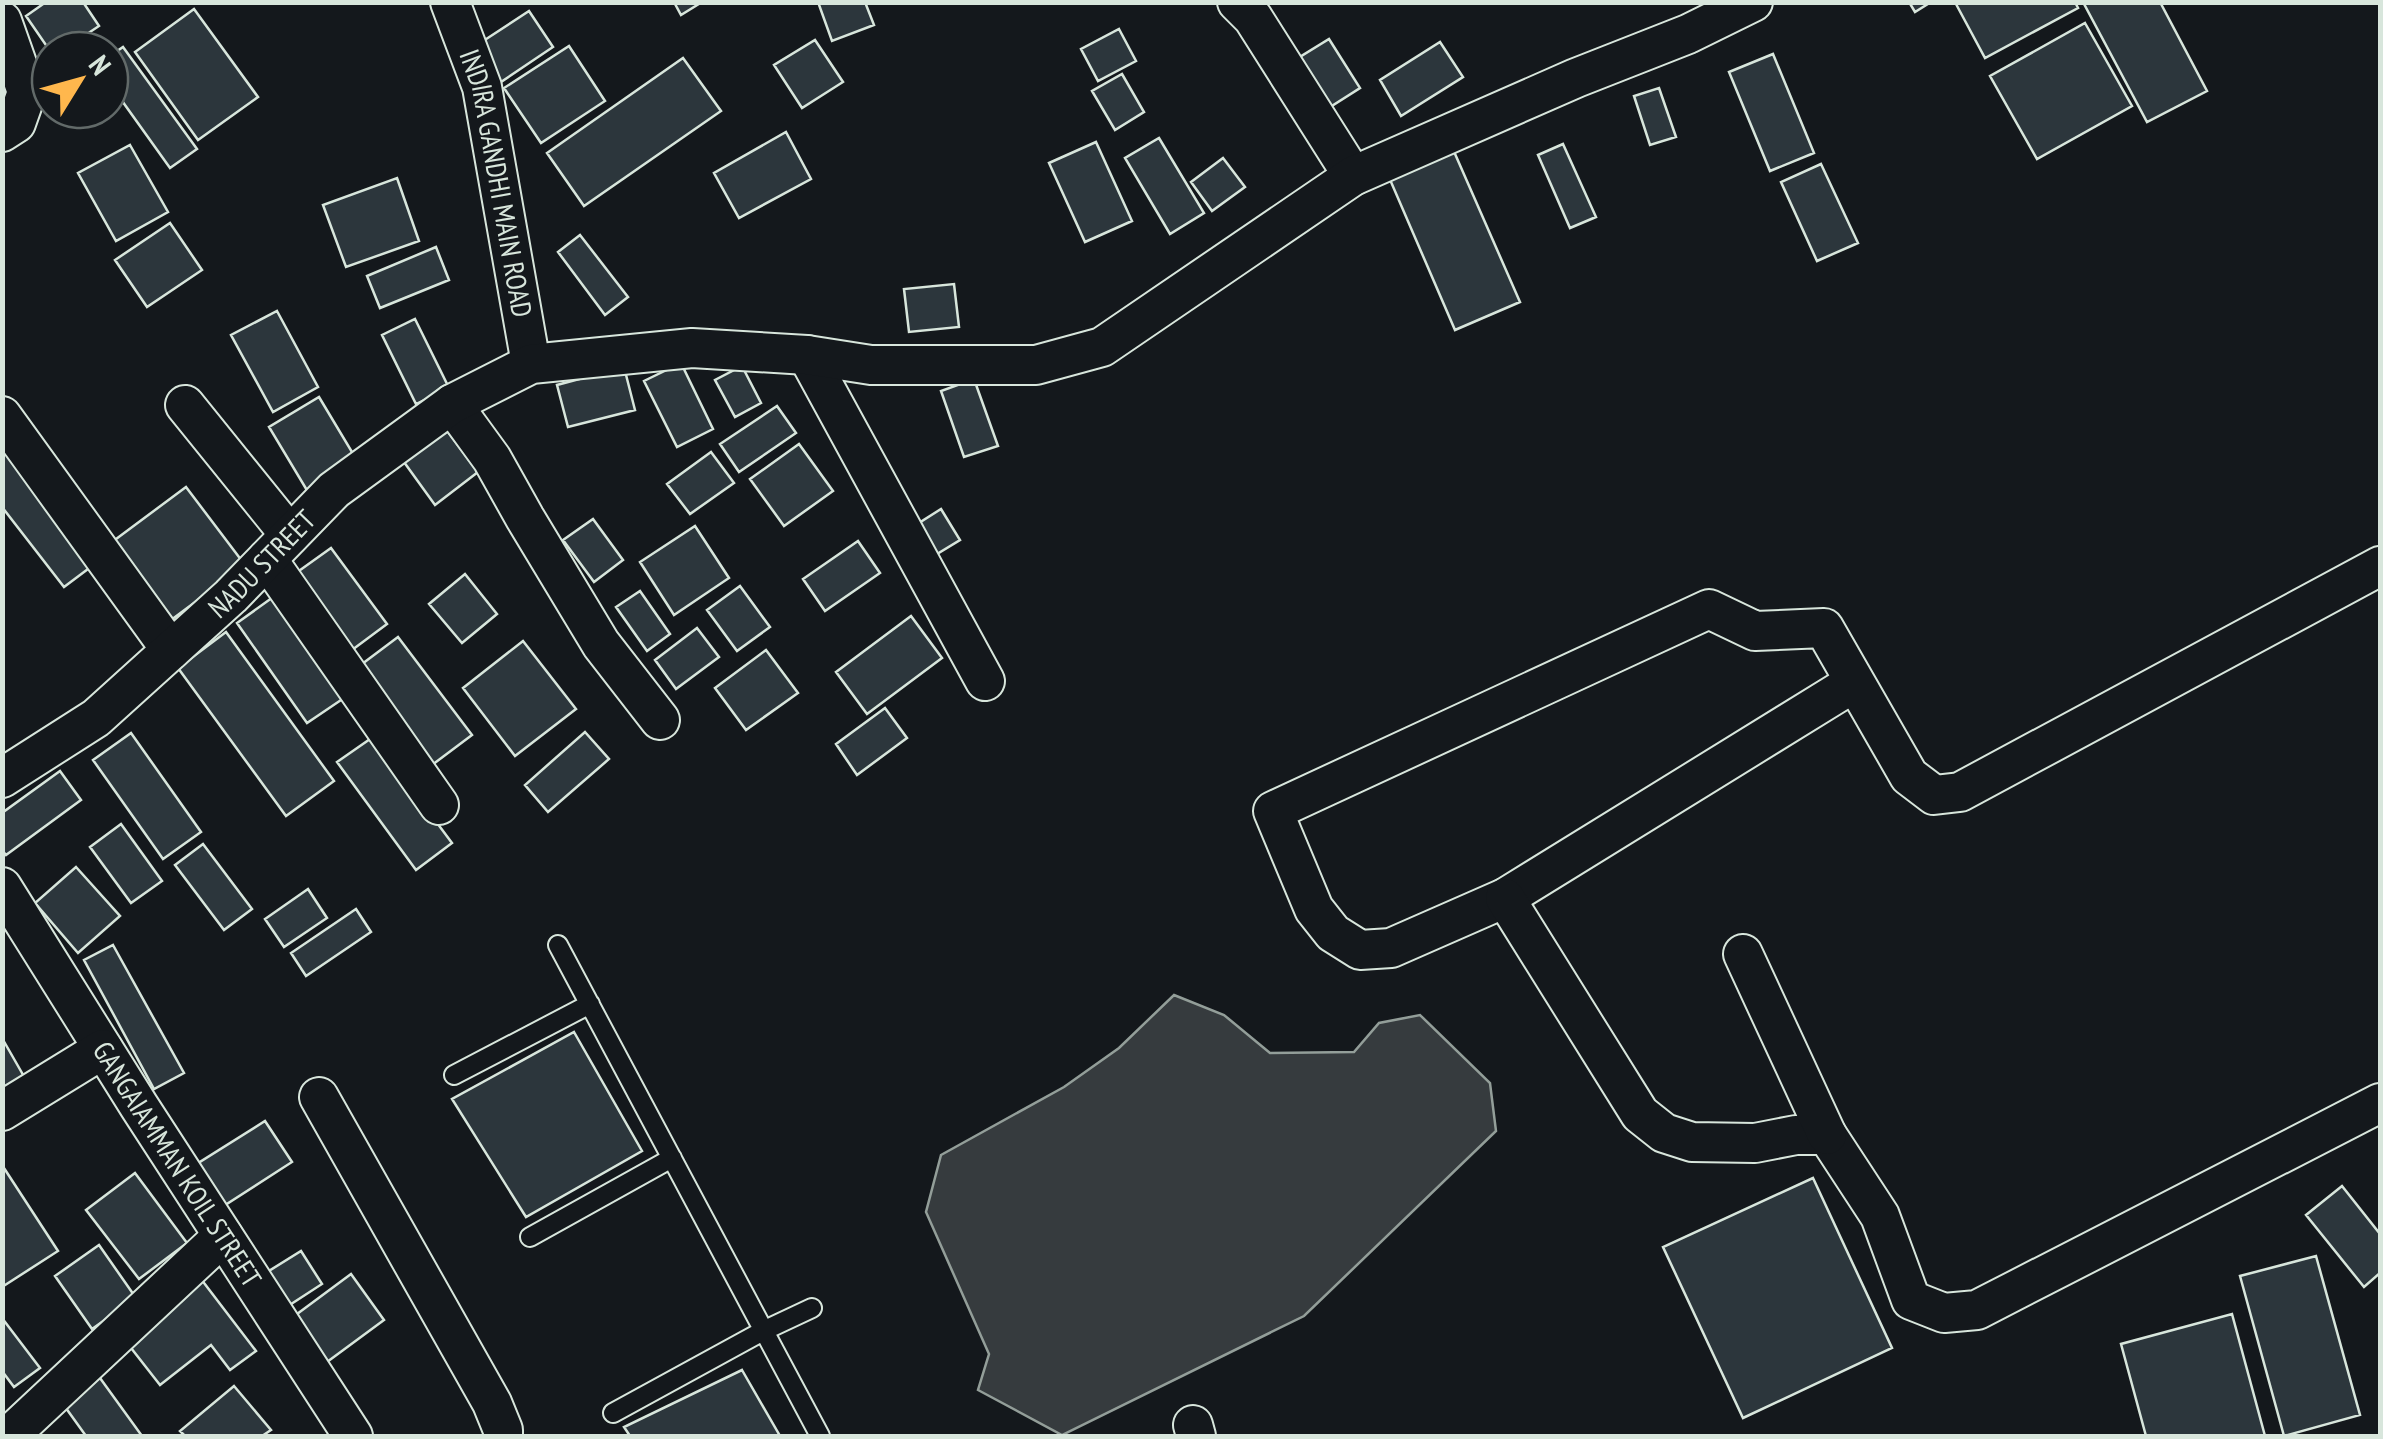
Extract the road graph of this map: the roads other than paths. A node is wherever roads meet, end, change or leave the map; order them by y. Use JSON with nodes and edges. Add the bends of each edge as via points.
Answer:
{"nodes":[{"id":1,"x":450,"y":2,"type":"edge"},
{"id":2,"x":1237,"y":2,"type":"edge"},
{"id":3,"x":1754,"y":2,"type":"edge"},
{"id":4,"x":1682,"y":18,"type":"edge"},
{"id":5,"x":2,"y":20,"type":"edge"},
{"id":6,"x":2,"y":132,"type":"edge"},
{"id":7,"x":1353,"y":176,"type":"junction"},
{"id":8,"x":807,"y":355,"type":"junction"},
{"id":9,"x":531,"y":364,"type":"junction"},
{"id":10,"x":452,"y":404,"type":"junction"},
{"id":11,"x":185,"y":405,"type":"dead end"},
{"id":12,"x":2,"y":416,"type":"edge"},
{"id":13,"x":278,"y":547,"type":"junction"},
{"id":14,"x":2380,"y":566,"type":"edge"},
{"id":15,"x":171,"y":650,"type":"junction"},
{"id":16,"x":985,"y":682,"type":"dead end"},
{"id":17,"x":1855,"y":682,"type":"junction"},
{"id":18,"x":660,"y":720,"type":"dead end"},
{"id":19,"x":2,"y":778,"type":"edge"},
{"id":20,"x":439,"y":805,"type":"dead end"},
{"id":21,"x":2,"y":887,"type":"edge"},
{"id":22,"x":1505,"y":898,"type":"junction"},
{"id":23,"x":558,"y":944,"type":"dead end"},
{"id":24,"x":1743,"y":954,"type":"dead end"},
{"id":25,"x":590,"y":1004,"type":"junction"},
{"id":26,"x":103,"y":1049,"type":"junction"},
{"id":27,"x":454,"y":1075,"type":"dead end"},
{"id":28,"x":319,"y":1096,"type":"dead end"},
{"id":29,"x":2380,"y":1103,"type":"edge"},
{"id":30,"x":2,"y":1111,"type":"edge"},
{"id":31,"x":1827,"y":1135,"type":"junction"},
{"id":32,"x":672,"y":1158,"type":"junction"},
{"id":33,"x":223,"y":1236,"type":"junction"},
{"id":34,"x":530,"y":1237,"type":"dead end"},
{"id":35,"x":812,"y":1308,"type":"dead end"},
{"id":36,"x":763,"y":1331,"type":"junction"},
{"id":37,"x":614,"y":1413,"type":"dead end"},
{"id":38,"x":10,"y":1436,"type":"edge"},
{"id":39,"x":353,"y":1436,"type":"edge"},
{"id":40,"x":502,"y":1436,"type":"edge"},
{"id":41,"x":820,"y":1436,"type":"edge"}],
"edges":[{"from":1,"to":9,"type":"street","name":"INDIRA GANDHI MAIN ROAD","via":[[482,87]]},
{"from":2,"to":7,"type":"street"},
{"from":3,"to":4,"type":"street"},
{"from":4,"to":7,"type":"street","via":[[1576,78]]},
{"from":5,"to":6,"type":"street","via":[[27,92],[16,123]]},
{"from":7,"to":8,"type":"street","via":[[1102,348],[1036,364],[870,365]]},
{"from":8,"to":9,"type":"street","via":[[692,348]]},
{"from":8,"to":16,"type":"street"},
{"from":9,"to":10,"type":"street","name":"NADU STREET"},
{"from":10,"to":13,"type":"street","name":"NADU STREET","via":[[334,490]]},
{"from":10,"to":18,"type":"street","via":[[492,458],[601,644]]},
{"from":11,"to":13,"type":"street"},
{"from":12,"to":15,"type":"street"},
{"from":13,"to":15,"type":"street","name":"NADU STREET"},
{"from":13,"to":20,"type":"street"},
{"from":14,"to":17,"type":"street","via":[[1960,792],[1934,795],[1909,776]]},
{"from":15,"to":19,"type":"street","name":"NADU STREET","via":[[96,718]]},
{"from":17,"to":22,"type":"street"},
{"from":17,"to":22,"type":"street","via":[[1824,628],[1755,631],[1709,609],[1272,811],[1314,909],[1332,933],[1360,950],[1390,948]]},
{"from":21,"to":26,"type":"street","name":"GANGAIAMMAN KOIL STREET"},
{"from":22,"to":31,"type":"street","via":[[1640,1114],[1664,1132],[1692,1142]]},
{"from":23,"to":25,"type":"lane"},
{"from":24,"to":31,"type":"street"},
{"from":25,"to":27,"type":"lane"},
{"from":25,"to":32,"type":"lane"},
{"from":26,"to":30,"type":"street"},
{"from":26,"to":33,"type":"street","name":"GANGAIAMMAN KOIL STREET"},
{"from":28,"to":40,"type":"street","via":[[492,1403]]},
{"from":29,"to":31,"type":"street","via":[[1976,1310],[1944,1313],[1911,1300],[1880,1216]]},
{"from":32,"to":34,"type":"lane"},
{"from":32,"to":36,"type":"lane"},
{"from":33,"to":38,"type":"street"},
{"from":33,"to":39,"type":"street","name":"GANGAIAMMAN KOIL STREET"},
{"from":35,"to":36,"type":"lane"},
{"from":36,"to":37,"type":"lane"},
{"from":36,"to":41,"type":"lane"}]}
